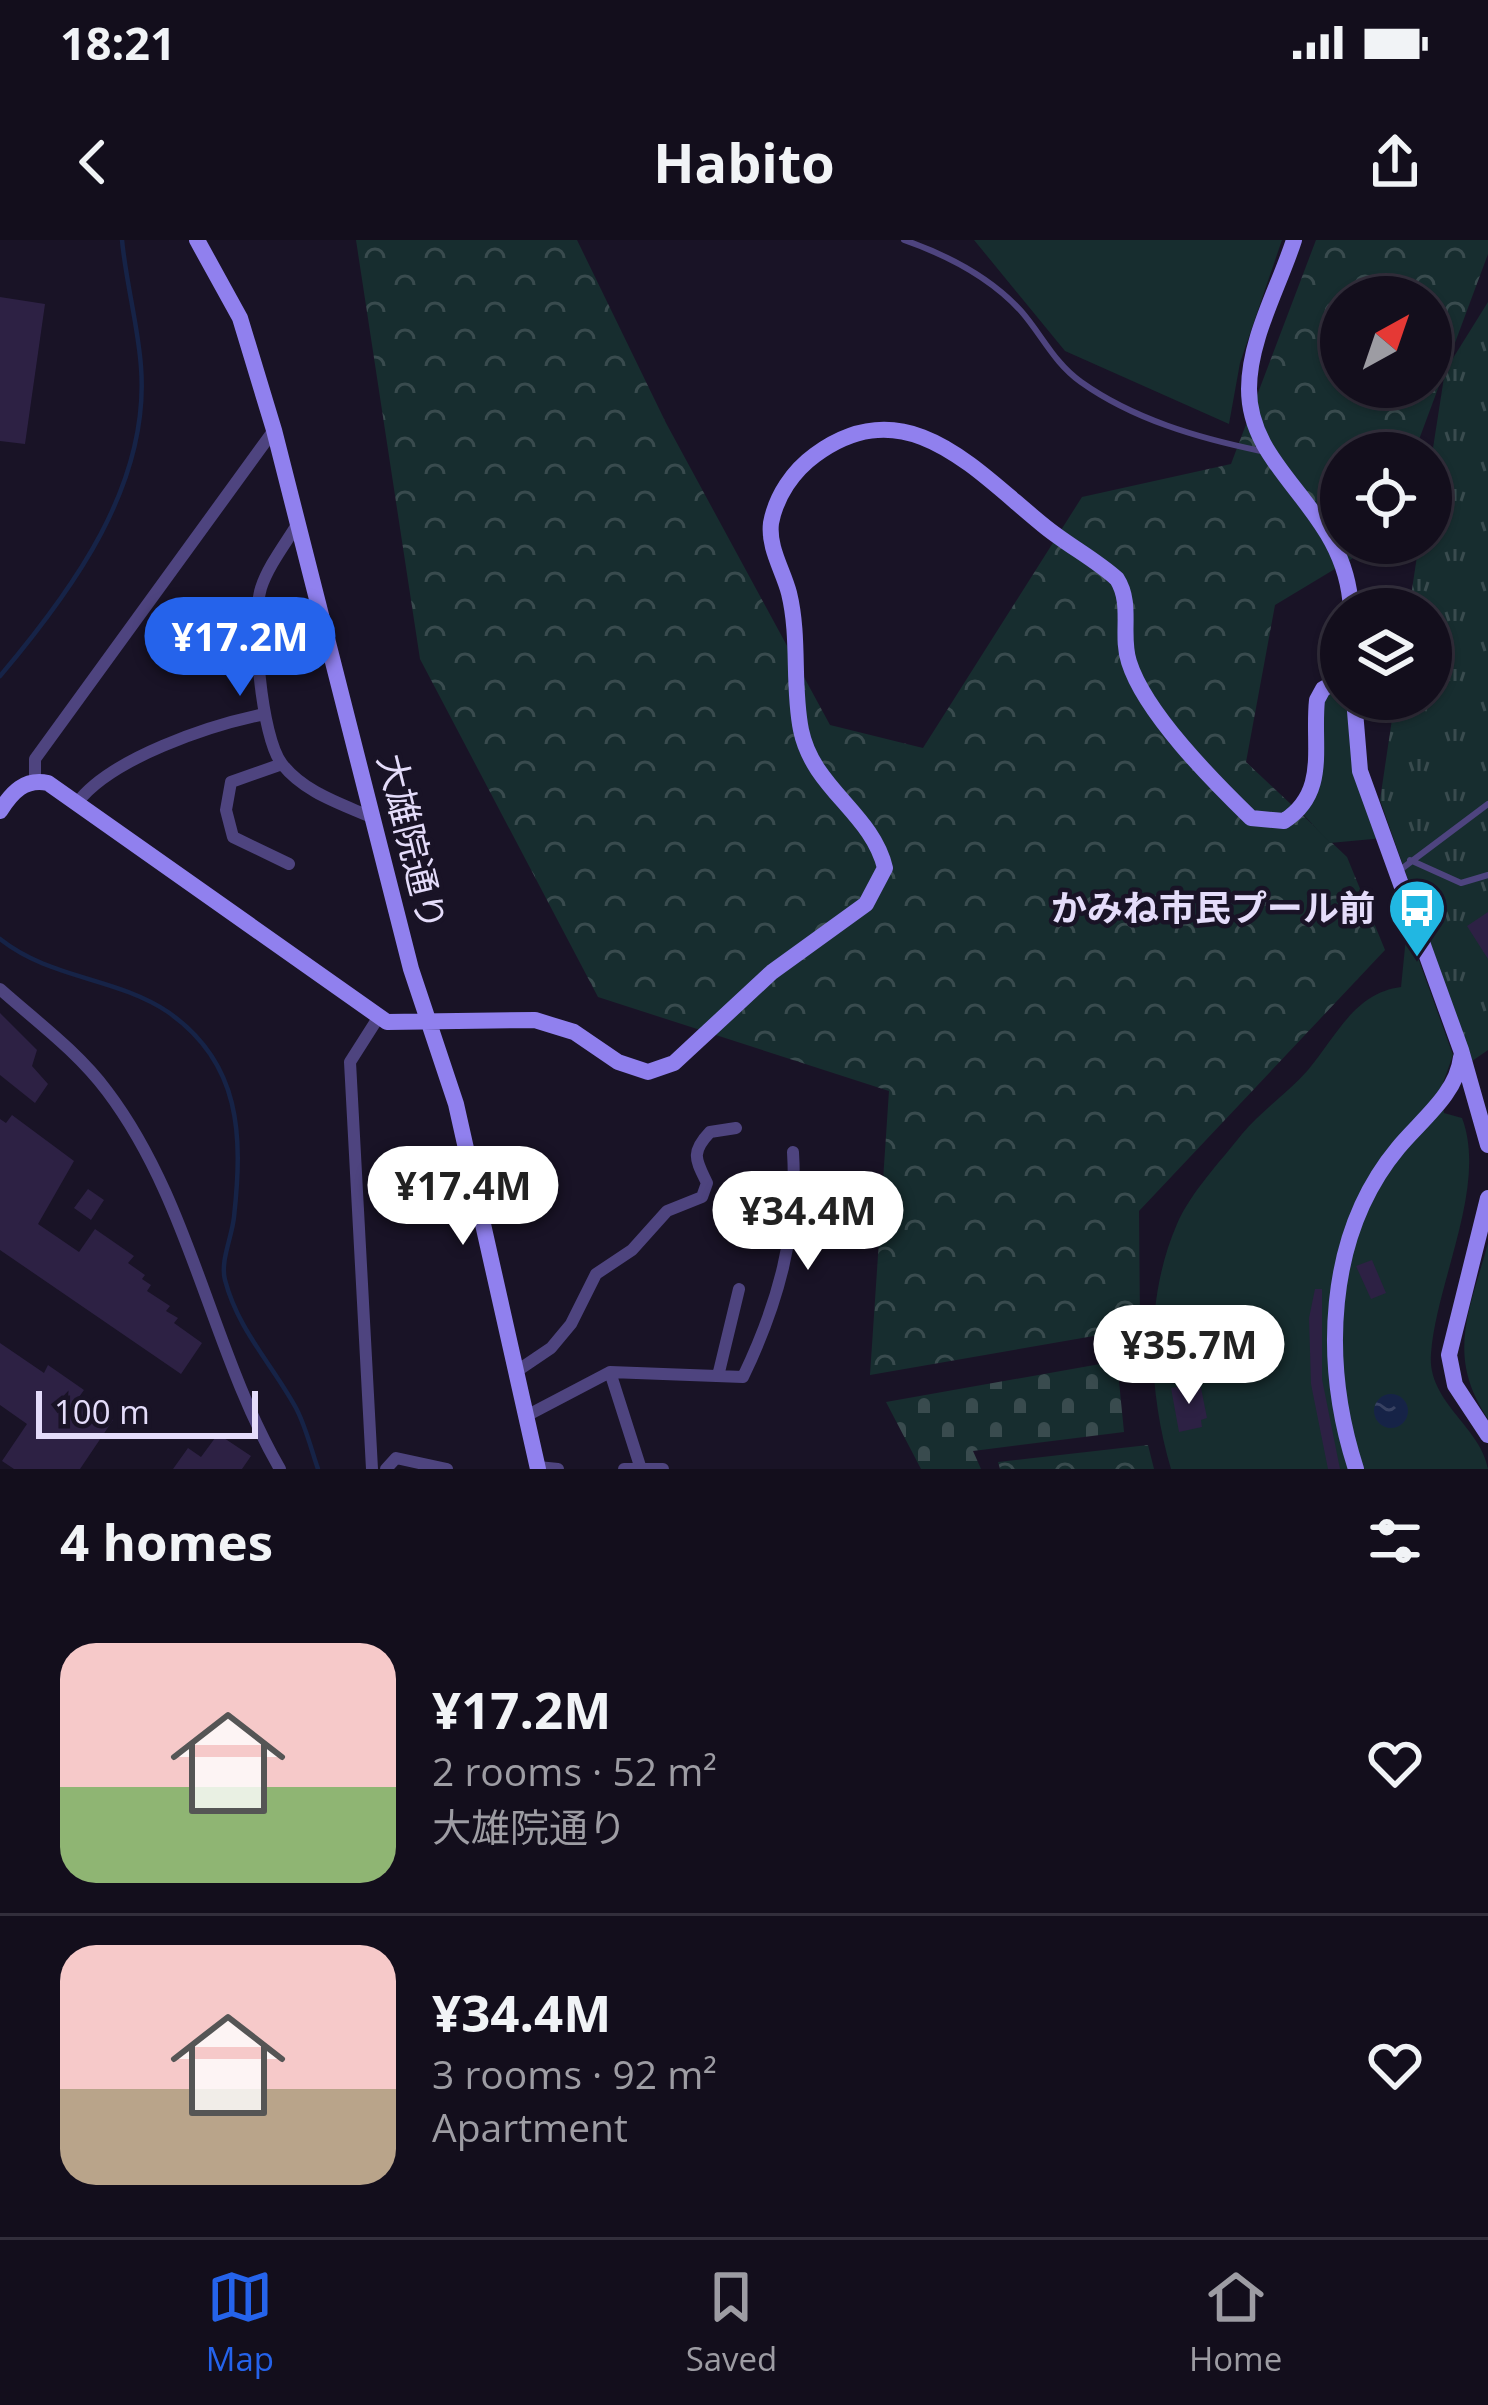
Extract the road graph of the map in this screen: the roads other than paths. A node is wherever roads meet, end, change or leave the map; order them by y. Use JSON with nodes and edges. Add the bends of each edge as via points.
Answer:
{"nodes":[{"id":1,"x":197,"y":240,"type":"edge"},
{"id":2,"x":904,"y":240,"type":"edge"},
{"id":3,"x":1294,"y":240,"type":"edge"},
{"id":4,"x":274,"y":430,"type":"junction"},
{"id":5,"x":1265,"y":451,"type":"junction"},
{"id":6,"x":299,"y":522,"type":"junction"},
{"id":7,"x":1345,"y":588,"type":"edge"},
{"id":8,"x":1320,"y":696,"type":"edge"},
{"id":9,"x":265,"y":714,"type":"junction"},
{"id":10,"x":1356,"y":720,"type":"edge"},
{"id":11,"x":282,"y":764,"type":"junction"},
{"id":12,"x":34,"y":780,"type":"junction"},
{"id":13,"x":77,"y":803,"type":"junction"},
{"id":14,"x":1488,"y":804,"type":"edge"},
{"id":15,"x":0,"y":811,"type":"edge"},
{"id":16,"x":370,"y":817,"type":"junction"},
{"id":17,"x":289,"y":864,"type":"dead end"},
{"id":18,"x":1403,"y":866,"type":"junction"},
{"id":19,"x":1488,"y":875,"type":"edge"},
{"id":20,"x":0,"y":989,"type":"edge"},
{"id":21,"x":378,"y":1018,"type":"junction"},
{"id":22,"x":429,"y":1022,"type":"junction"},
{"id":23,"x":1461,"y":1050,"type":"junction"},
{"id":24,"x":1438,"y":1103,"type":"junction"},
{"id":25,"x":1480,"y":1118,"type":"junction"},
{"id":26,"x":736,"y":1128,"type":"dead end"},
{"id":27,"x":1488,"y":1145,"type":"edge"},
{"id":28,"x":794,"y":1152,"type":"dead end"},
{"id":29,"x":1488,"y":1198,"type":"edge"},
{"id":30,"x":739,"y":1289,"type":"dead end"},
{"id":31,"x":517,"y":1371,"type":"junction"},
{"id":32,"x":610,"y":1372,"type":"junction"},
{"id":33,"x":718,"y":1376,"type":"junction"},
{"id":34,"x":528,"y":1415,"type":"junction"},
{"id":35,"x":1488,"y":1435,"type":"edge"},
{"id":36,"x":640,"y":1466,"type":"junction"},
{"id":37,"x":538,"y":1468,"type":"edge"},
{"id":38,"x":280,"y":1469,"type":"edge"},
{"id":39,"x":372,"y":1469,"type":"edge"},
{"id":40,"x":386,"y":1469,"type":"edge"},
{"id":41,"x":448,"y":1469,"type":"edge"},
{"id":42,"x":558,"y":1469,"type":"edge"},
{"id":43,"x":625,"y":1469,"type":"edge"},
{"id":44,"x":663,"y":1469,"type":"edge"},
{"id":45,"x":1356,"y":1469,"type":"edge"}],
"edges":[{"from":1,"to":4,"type":"street","name":"大雄院通り","via":[[240,318]]},
{"from":2,"to":5,"type":"lane","via":[[953,257],[1020,310],[1054,359],[1136,414]]},
{"from":3,"to":5,"type":"street","via":[[1252,362],[1250,408]]},
{"from":4,"to":6,"type":"street","name":"大雄院通り"},
{"from":4,"to":12,"type":"street","via":[[35,759]]},
{"from":5,"to":7,"type":"street","via":[[1316,509]]},
{"from":6,"to":9,"type":"street","via":[[256,608]]},
{"from":6,"to":16,"type":"street","name":"大雄院通り"},
{"from":8,"to":22,"type":"street","via":[[1308,800],[1284,821],[1251,818],[1133,673],[1117,579],[925,436],[882,429],[844,437],[784,488],[771,533],[792,609],[801,731],[818,776],[880,847],[880,886],[659,1070],[634,1070],[557,1024]]},
{"from":9,"to":11,"type":"street"},
{"from":9,"to":13,"type":"street","via":[[217,724],[93,782]]},
{"from":10,"to":18,"type":"street","via":[[1360,771]]},
{"from":11,"to":16,"type":"street","via":[[317,794]]},
{"from":11,"to":17,"type":"street","via":[[231,782],[226,810],[233,837]]},
{"from":12,"to":13,"type":"street"},
{"from":12,"to":15,"type":"street"},
{"from":13,"to":21,"type":"street"},
{"from":14,"to":18,"type":"lane"},
{"from":16,"to":22,"type":"street","name":"大雄院通り"},
{"from":18,"to":19,"type":"lane","via":[[1461,883]]},
{"from":18,"to":23,"type":"street"},
{"from":20,"to":38,"type":"street","via":[[76,1053],[111,1095]]},
{"from":21,"to":22,"type":"street"},
{"from":21,"to":39,"type":"street","via":[[350,1062]]},
{"from":22,"to":31,"type":"street","name":"大雄院通り","via":[[456,1104]]},
{"from":23,"to":24,"type":"street"},
{"from":23,"to":25,"type":"street"},
{"from":24,"to":25,"type":"street","via":[[1463,1101]]},
{"from":24,"to":45,"type":"street","via":[[1385,1166],[1346,1242],[1336,1345]]},
{"from":25,"to":27,"type":"street"},
{"from":26,"to":31,"type":"street","via":[[710,1132],[695,1150],[707,1183],[703,1196],[667,1211],[596,1274],[571,1324]]},
{"from":28,"to":33,"type":"street","via":[[796,1202],[782,1286],[743,1377]]},
{"from":29,"to":35,"type":"street","via":[[1449,1355],[1455,1385]]},
{"from":30,"to":33,"type":"street"},
{"from":31,"to":34,"type":"street","name":"大雄院通り"},
{"from":32,"to":33,"type":"street"},
{"from":32,"to":34,"type":"street"},
{"from":32,"to":36,"type":"street"},
{"from":34,"to":37,"type":"street","name":"大雄院通り"},
{"from":36,"to":43,"type":"street"},
{"from":36,"to":44,"type":"street"},
{"from":37,"to":42,"type":"street"},
{"from":40,"to":41,"type":"street","via":[[396,1458]]}]}
